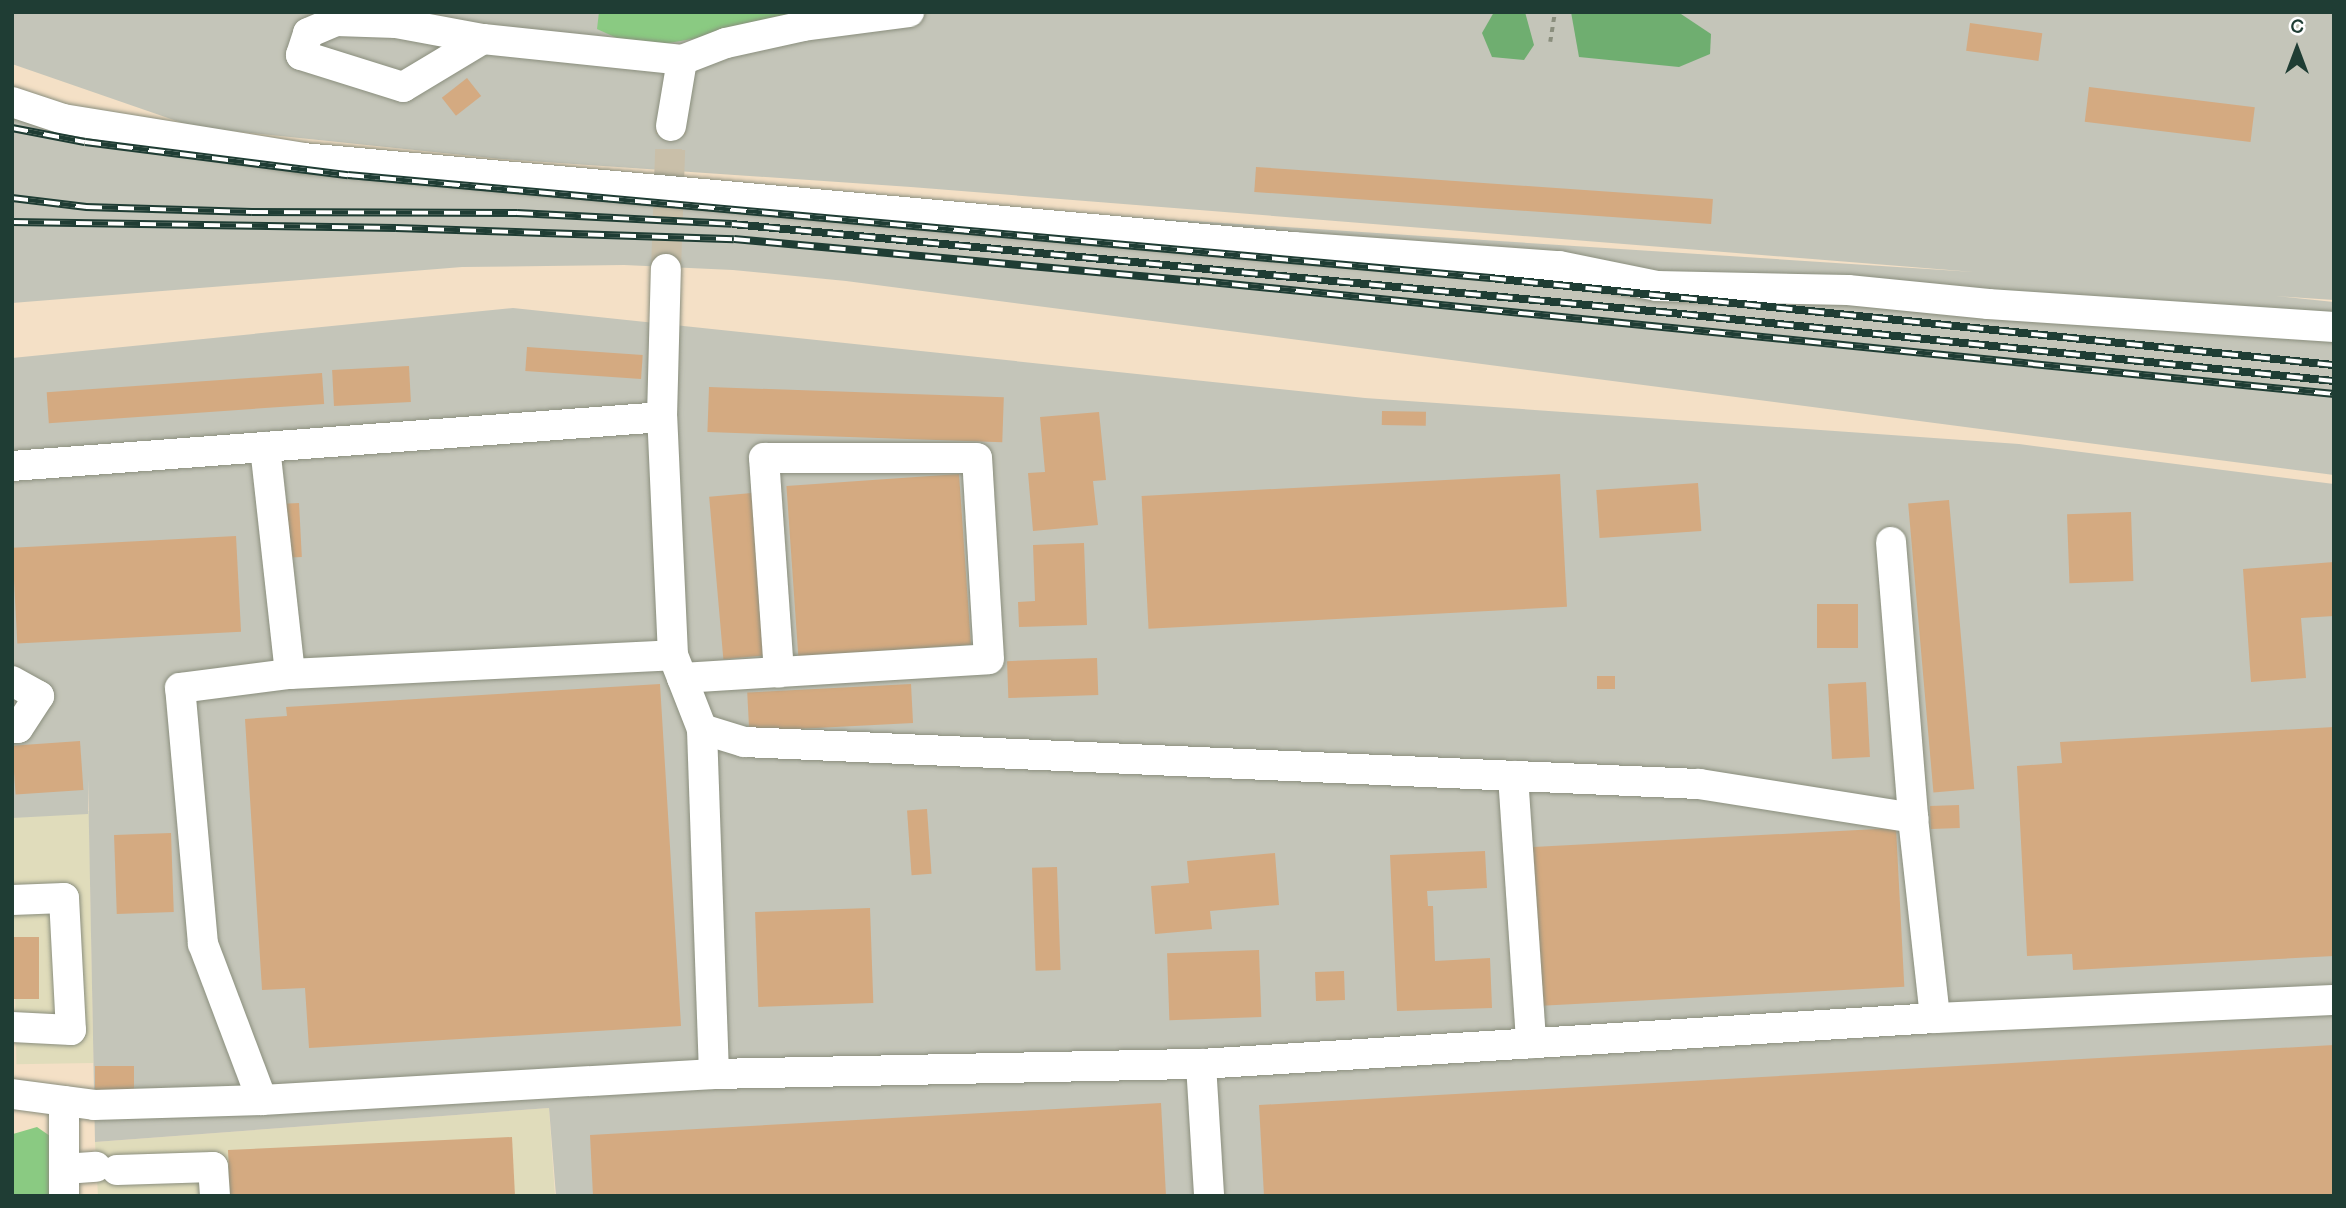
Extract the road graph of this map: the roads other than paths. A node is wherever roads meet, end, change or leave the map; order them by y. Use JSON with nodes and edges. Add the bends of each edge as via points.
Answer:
{"nodes":[{"id":1,"x":909,"y":12,"type":"edge"},
{"id":2,"x":803,"y":19,"type":"edge"},
{"id":3,"x":483,"y":39,"type":"junction"},
{"id":4,"x":682,"y":60,"type":"junction"},
{"id":5,"x":12,"y":102,"type":"edge"},
{"id":6,"x":671,"y":126,"type":"tunnel mouth"},
{"id":7,"x":666,"y":269,"type":"tunnel mouth"},
{"id":8,"x":2334,"y":327,"type":"edge"},
{"id":9,"x":662,"y":417,"type":"junction"},
{"id":10,"x":265,"y":447,"type":"junction"},
{"id":11,"x":12,"y":466,"type":"edge"},
{"id":12,"x":1891,"y":542,"type":"dead end"},
{"id":13,"x":677,"y":666,"type":"junction"},
{"id":14,"x":779,"y":672,"type":"junction"},
{"id":15,"x":289,"y":674,"type":"junction"},
{"id":16,"x":12,"y":681,"type":"edge"},
{"id":17,"x":12,"y":728,"type":"edge"},
{"id":18,"x":702,"y":729,"type":"junction"},
{"id":19,"x":1513,"y":776,"type":"junction"},
{"id":20,"x":1913,"y":818,"type":"junction"},
{"id":21,"x":12,"y":900,"type":"edge"},
{"id":22,"x":2334,"y":1000,"type":"edge"},
{"id":23,"x":1935,"y":1018,"type":"junction"},
{"id":24,"x":12,"y":1027,"type":"edge"},
{"id":25,"x":1531,"y":1043,"type":"junction"},
{"id":26,"x":1201,"y":1064,"type":"junction"},
{"id":27,"x":714,"y":1074,"type":"junction"},
{"id":28,"x":12,"y":1094,"type":"edge"},
{"id":29,"x":262,"y":1100,"type":"junction"},
{"id":30,"x":64,"y":1101,"type":"junction"},
{"id":31,"x":64,"y":1182,"type":"edge"},
{"id":32,"x":215,"y":1196,"type":"edge"},
{"id":33,"x":1209,"y":1196,"type":"edge"}],
"edges":[{"from":1,"to":2,"type":"lane"},
{"from":2,"to":4,"type":"lane"},
{"from":3,"to":3,"type":"lane","via":[[396,23],[336,21],[307,33],[301,55],[404,88]]},
{"from":3,"to":4,"type":"lane"},
{"from":4,"to":6,"type":"lane"},
{"from":5,"to":8,"type":"lane","via":[[63,119],[303,158],[1293,247],[1559,266],[1657,286],[1848,290]]},
{"from":7,"to":9,"type":"lane"},
{"from":9,"to":10,"type":"lane"},
{"from":9,"to":13,"type":"lane"},
{"from":10,"to":11,"type":"lane"},
{"from":10,"to":15,"type":"lane"},
{"from":12,"to":20,"type":"lane"},
{"from":13,"to":14,"type":"lane"},
{"from":13,"to":15,"type":"lane"},
{"from":13,"to":18,"type":"lane"},
{"from":14,"to":14,"type":"lane","via":[[989,659],[977,458],[764,458]]},
{"from":15,"to":29,"type":"lane","via":[[180,688],[203,944]]},
{"from":16,"to":17,"type":"lane","via":[[39,696],[18,727]]},
{"from":18,"to":19,"type":"lane","via":[[744,742]]},
{"from":18,"to":27,"type":"lane"},
{"from":19,"to":20,"type":"lane","via":[[1699,784]]},
{"from":19,"to":25,"type":"lane"},
{"from":20,"to":23,"type":"lane"},
{"from":21,"to":24,"type":"lane","via":[[64,898],[71,1030]]},
{"from":22,"to":23,"type":"lane"},
{"from":23,"to":25,"type":"lane"},
{"from":25,"to":26,"type":"lane"},
{"from":26,"to":27,"type":"lane"},
{"from":26,"to":33,"type":"lane"},
{"from":27,"to":29,"type":"lane"},
{"from":28,"to":30,"type":"lane"},
{"from":29,"to":30,"type":"lane","via":[[94,1105]]},
{"from":30,"to":31,"type":"lane"},
{"from":31,"to":32,"type":"lane","via":[[106,1168],[213,1167]]}]}
